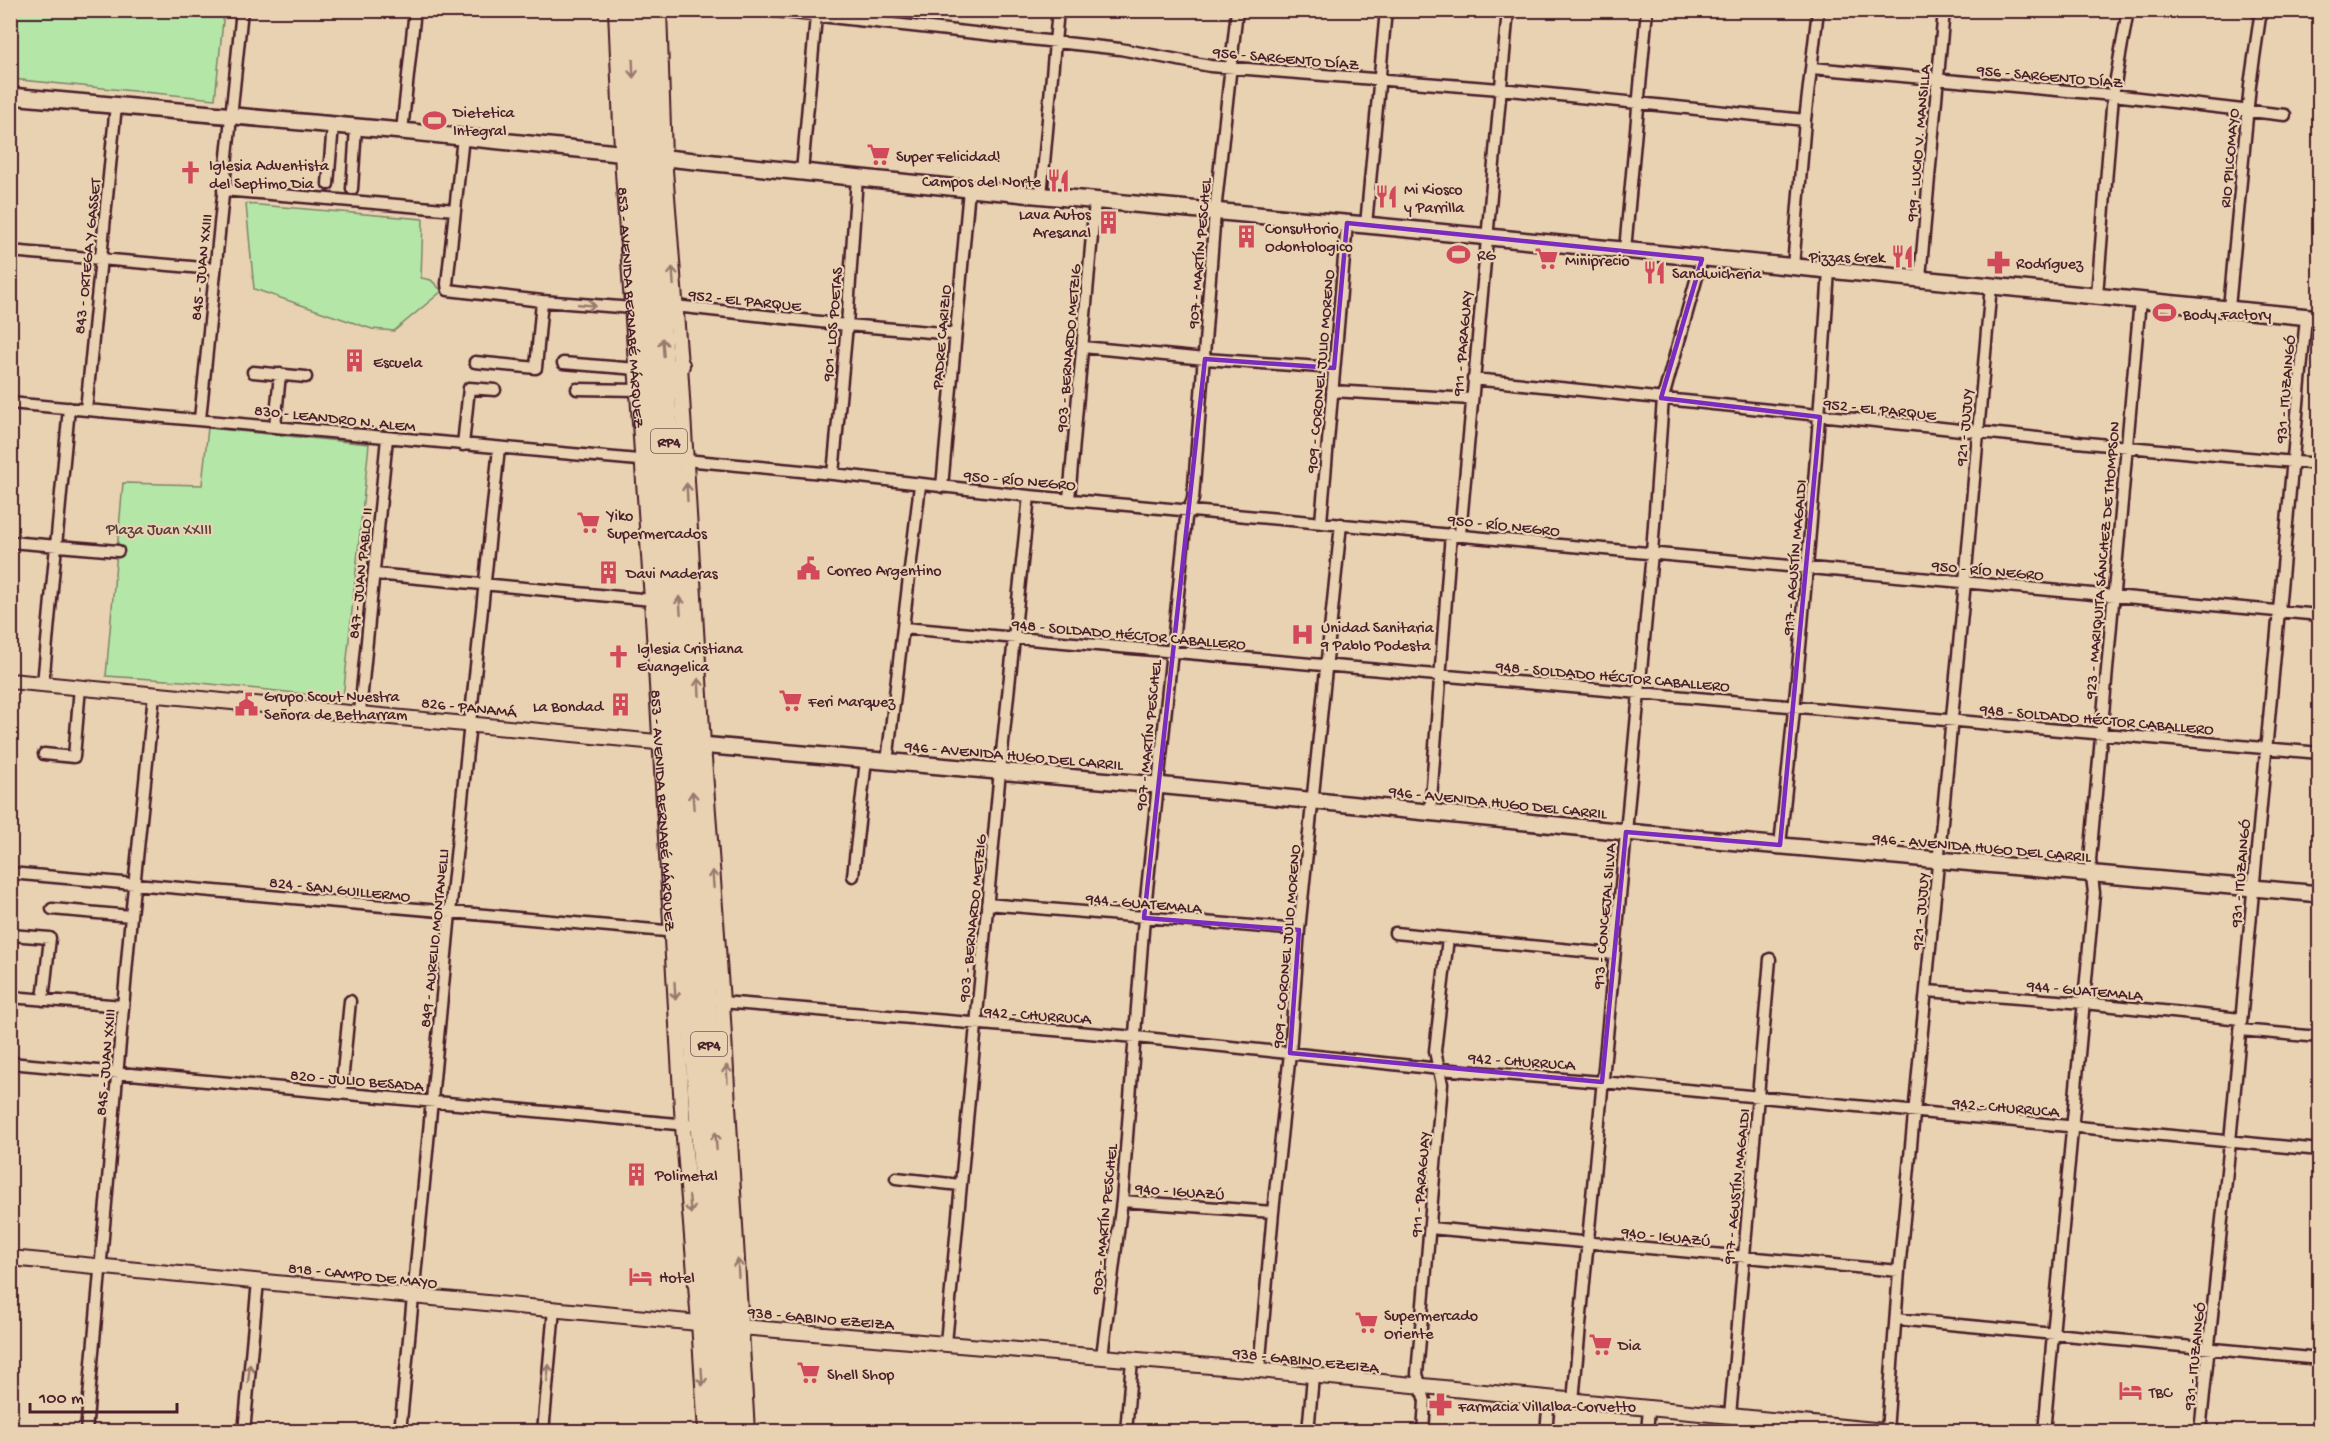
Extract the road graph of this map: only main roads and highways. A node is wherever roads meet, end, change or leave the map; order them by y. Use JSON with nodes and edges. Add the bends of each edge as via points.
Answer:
{"nodes":[{"id":1,"x":631,"y":10,"type":"edge"},
{"id":2,"x":645,"y":10,"type":"edge"},
{"id":3,"x":10,"y":96,"type":"edge"},
{"id":4,"x":643,"y":155,"type":"junction"},
{"id":5,"x":2313,"y":317,"type":"edge"},
{"id":6,"x":680,"y":365,"type":"road end"},
{"id":7,"x":666,"y":392,"type":"junction"},
{"id":8,"x":681,"y":743,"type":"junction"},
{"id":9,"x":2319,"y":894,"type":"edge"},
{"id":10,"x":687,"y":932,"type":"junction"},
{"id":11,"x":720,"y":1324,"type":"junction"},
{"id":12,"x":717,"y":1431,"type":"edge"},
{"id":13,"x":732,"y":1431,"type":"edge"}],
"edges":[{"from":1,"to":4,"type":"main road","name":"853 - AVENIDA BERNABÉ MÁRQUEZ","number":"RP4","one_way":true},
{"from":2,"to":4,"type":"main road","name":"853 - AVENIDA BERNABÉ MÁRQUEZ","number":"RP4"},
{"from":3,"to":4,"type":"main road"},
{"from":4,"to":5,"type":"main road"},
{"from":7,"to":4,"type":"main road","name":"853 - AVENIDA BERNABÉ MÁRQUEZ","number":"RP4","one_way":true},
{"from":4,"to":8,"type":"main road","name":"853 - AVENIDA BERNABÉ MÁRQUEZ","number":"RP4","via":[[649,461]]},
{"from":6,"to":7,"type":"main road"},
{"from":8,"to":7,"type":"main road","name":"853 - AVENIDA BERNABÉ MÁRQUEZ","number":"RP4","one_way":true},
{"from":8,"to":9,"type":"main road","name":"946 - AVENIDA HUGO DEL CARRIL"},
{"from":8,"to":10,"type":"main road","name":"853 - AVENIDA BERNABÉ MÁRQUEZ","number":"RP4"},
{"from":11,"to":10,"type":"main road","name":"853 - AVENIDA BERNABÉ MÁRQUEZ","number":"RP4","one_way":true},
{"from":10,"to":11,"type":"main road","name":"853 - AVENIDA BERNABÉ MÁRQUEZ","number":"RP4","one_way":true,"via":[[691,1125]]},
{"from":11,"to":12,"type":"main road","name":"853 - AVENIDA BERNABÉ MÁRQUEZ","number":"RP4"},
{"from":11,"to":13,"type":"main road","name":"853 - AVENIDA BERNABÉ MÁRQUEZ","number":"RP4"}]}
